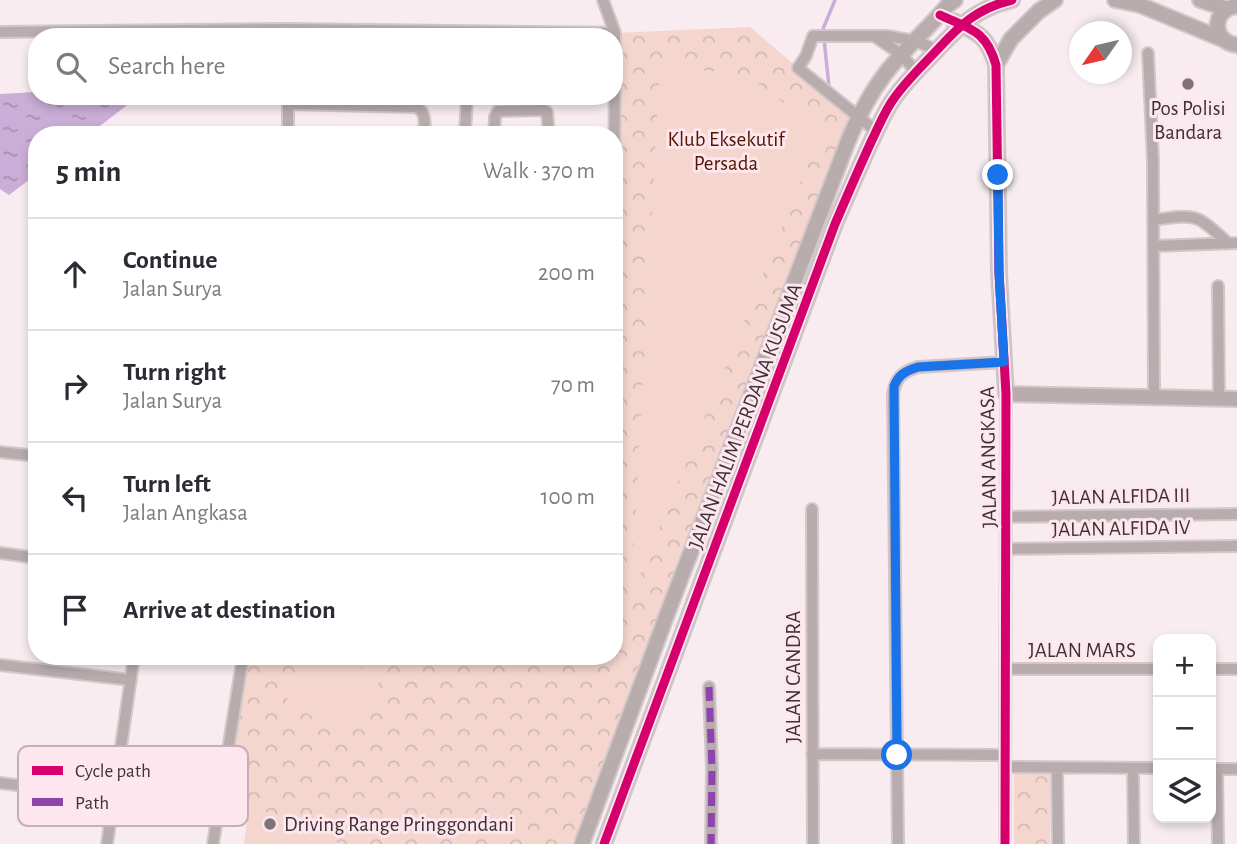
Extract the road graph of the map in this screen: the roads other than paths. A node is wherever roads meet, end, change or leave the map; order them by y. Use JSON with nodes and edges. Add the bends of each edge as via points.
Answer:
{"nodes":[{"id":1,"x":603,"y":0,"type":"edge"},
{"id":2,"x":955,"y":0,"type":"edge"},
{"id":3,"x":1013,"y":0,"type":"edge"},
{"id":4,"x":1055,"y":0,"type":"edge"},
{"id":5,"x":1115,"y":0,"type":"edge"},
{"id":6,"x":1200,"y":0,"type":"edge"},
{"id":7,"x":1232,"y":8,"type":"edge"},
{"id":8,"x":940,"y":15,"type":"junction"},
{"id":9,"x":961,"y":25,"type":"junction"},
{"id":10,"x":613,"y":28,"type":"edge"},
{"id":11,"x":0,"y":32,"type":"edge"},
{"id":12,"x":28,"y":32,"type":"edge"},
{"id":13,"x":874,"y":36,"type":"junction"},
{"id":14,"x":1222,"y":39,"type":"junction"},
{"id":15,"x":915,"y":41,"type":"junction"},
{"id":16,"x":1237,"y":46,"type":"edge"},
{"id":17,"x":937,"y":50,"type":"junction"},
{"id":18,"x":1148,"y":53,"type":"dead end"},
{"id":19,"x":902,"y":55,"type":"junction"},
{"id":20,"x":996,"y":65,"type":"junction"},
{"id":21,"x":916,"y":72,"type":"junction"},
{"id":22,"x":288,"y":105,"type":"edge"},
{"id":23,"x":382,"y":105,"type":"edge"},
{"id":24,"x":467,"y":105,"type":"edge"},
{"id":25,"x":615,"y":105,"type":"edge"},
{"id":26,"x":859,"y":116,"type":"junction"},
{"id":27,"x":288,"y":126,"type":"edge"},
{"id":28,"x":425,"y":126,"type":"edge"},
{"id":29,"x":465,"y":126,"type":"edge"},
{"id":30,"x":494,"y":126,"type":"edge"},
{"id":31,"x":548,"y":126,"type":"edge"},
{"id":32,"x":615,"y":126,"type":"edge"},
{"id":33,"x":876,"y":131,"type":"junction"},
{"id":34,"x":1153,"y":220,"type":"junction"},
{"id":35,"x":1233,"y":243,"type":"edge"},
{"id":36,"x":1153,"y":246,"type":"junction"},
{"id":37,"x":1218,"y":286,"type":"dead end"},
{"id":38,"x":1004,"y":362,"type":"junction"},
{"id":39,"x":1006,"y":394,"type":"junction"},
{"id":40,"x":1154,"y":397,"type":"junction"},
{"id":41,"x":1219,"y":398,"type":"junction"},
{"id":42,"x":1237,"y":399,"type":"edge"},
{"id":43,"x":0,"y":453,"type":"edge"},
{"id":44,"x":28,"y":455,"type":"edge"},
{"id":45,"x":812,"y":509,"type":"dead end"},
{"id":46,"x":1237,"y":514,"type":"edge"},
{"id":47,"x":1006,"y":517,"type":"junction"},
{"id":48,"x":1237,"y":545,"type":"edge"},
{"id":49,"x":1006,"y":549,"type":"junction"},
{"id":50,"x":0,"y":553,"type":"edge"},
{"id":51,"x":28,"y":557,"type":"edge"},
{"id":52,"x":0,"y":665,"type":"edge"},
{"id":53,"x":133,"y":665,"type":"edge"},
{"id":54,"x":242,"y":665,"type":"edge"},
{"id":55,"x":1006,"y":669,"type":"junction"},
{"id":56,"x":1153,"y":669,"type":"edge"},
{"id":57,"x":1216,"y":670,"type":"edge"},
{"id":58,"x":1237,"y":670,"type":"edge"},
{"id":59,"x":131,"y":680,"type":"junction"},
{"id":60,"x":709,"y":687,"type":"dead end"},
{"id":61,"x":121,"y":746,"type":"edge"},
{"id":62,"x":229,"y":746,"type":"edge"},
{"id":63,"x":812,"y":754,"type":"junction"},
{"id":64,"x":897,"y":755,"type":"junction"},
{"id":65,"x":1005,"y":755,"type":"junction"},
{"id":66,"x":1005,"y":768,"type":"junction"},
{"id":67,"x":1057,"y":768,"type":"junction"},
{"id":68,"x":1133,"y":768,"type":"junction"},
{"id":69,"x":1153,"y":768,"type":"edge"},
{"id":70,"x":1216,"y":769,"type":"edge"},
{"id":71,"x":1237,"y":769,"type":"edge"},
{"id":72,"x":0,"y":783,"type":"edge"},
{"id":73,"x":18,"y":785,"type":"edge"},
{"id":74,"x":1216,"y":806,"type":"edge"},
{"id":75,"x":110,"y":826,"type":"edge"},
{"id":76,"x":216,"y":826,"type":"edge"},
{"id":77,"x":107,"y":844,"type":"edge"},
{"id":78,"x":213,"y":844,"type":"edge"},
{"id":79,"x":582,"y":844,"type":"edge"},
{"id":80,"x":604,"y":844,"type":"edge"},
{"id":81,"x":711,"y":844,"type":"edge"},
{"id":82,"x":813,"y":844,"type":"edge"},
{"id":83,"x":898,"y":844,"type":"edge"},
{"id":84,"x":1005,"y":844,"type":"edge"},
{"id":85,"x":1058,"y":844,"type":"edge"},
{"id":86,"x":1134,"y":844,"type":"edge"},
{"id":87,"x":1218,"y":844,"type":"edge"}],
"edges":[{"from":1,"to":10,"type":"street"},
{"from":2,"to":8,"type":"street","name":"JALAN HALIM PERDANA KUSUMA"},
{"from":3,"to":9,"type":"street","name":"JALAN HALIM PERDANA KUSUMA","via":[[991,6]]},
{"from":4,"to":20,"type":"street","via":[[1011,39]]},
{"from":5,"to":14,"type":"street","via":[[1140,5]]},
{"from":6,"to":7,"type":"street"},
{"from":7,"to":14,"type":"street","via":[[1217,23]]},
{"from":8,"to":9,"type":"street","name":"JALAN ANGKASA"},
{"from":8,"to":15,"type":"street","name":"JALAN HALIM PERDANA KUSUMA"},
{"from":9,"to":17,"type":"street","name":"JALAN HALIM PERDANA KUSUMA"},
{"from":9,"to":20,"type":"street","name":"JALAN ANGKASA","via":[[988,43]]},
{"from":11,"to":12,"type":"street"},
{"from":13,"to":15,"type":"street"},
{"from":13,"to":19,"type":"street"},
{"from":13,"to":26,"type":"street","via":[[815,36],[798,68]]},
{"from":14,"to":16,"type":"street"},
{"from":15,"to":17,"type":"street"},
{"from":15,"to":19,"type":"street","name":"JALAN HALIM PERDANA KUSUMA"},
{"from":17,"to":21,"type":"street","name":"JALAN HALIM PERDANA KUSUMA"},
{"from":18,"to":34,"type":"street"},
{"from":19,"to":21,"type":"street"},
{"from":19,"to":26,"type":"street","name":"JALAN HALIM PERDANA KUSUMA"},
{"from":20,"to":38,"type":"street","name":"JALAN ANGKASA"},
{"from":21,"to":33,"type":"street","name":"JALAN HALIM PERDANA KUSUMA","via":[[892,100]]},
{"from":22,"to":27,"type":"street"},
{"from":23,"to":28,"type":"street","via":[[419,107]]},
{"from":24,"to":29,"type":"street"},
{"from":25,"to":32,"type":"street"},
{"from":26,"to":33,"type":"street"},
{"from":26,"to":79,"type":"street","name":"JALAN HALIM PERDANA KUSUMA"},
{"from":30,"to":31,"type":"street","via":[[498,111],[530,110],[546,111]]},
{"from":33,"to":80,"type":"street","name":"JALAN HALIM PERDANA KUSUMA","via":[[835,224]]},
{"from":34,"to":35,"type":"street","via":[[1196,217]]},
{"from":34,"to":36,"type":"street"},
{"from":35,"to":36,"type":"street"},
{"from":36,"to":40,"type":"street"},
{"from":37,"to":41,"type":"street"},
{"from":38,"to":39,"type":"street","name":"JALAN ANGKASA"},
{"from":38,"to":64,"type":"street","via":[[918,367],[898,377],[894,386]]},
{"from":39,"to":40,"type":"street"},
{"from":39,"to":47,"type":"street","name":"JALAN ANGKASA"},
{"from":40,"to":41,"type":"street"},
{"from":41,"to":42,"type":"street"},
{"from":43,"to":44,"type":"street"},
{"from":45,"to":63,"type":"street","name":"JALAN CANDRA"},
{"from":46,"to":47,"type":"street","name":"JALAN ALFIDA III"},
{"from":47,"to":49,"type":"street","name":"JALAN ANGKASA"},
{"from":48,"to":49,"type":"street","name":"JALAN ALFIDA IV"},
{"from":49,"to":55,"type":"street","name":"JALAN ANGKASA"},
{"from":50,"to":51,"type":"street"},
{"from":52,"to":59,"type":"street"},
{"from":53,"to":59,"type":"street"},
{"from":54,"to":62,"type":"street"},
{"from":55,"to":56,"type":"street","name":"JALAN MARS"},
{"from":55,"to":65,"type":"street","name":"JALAN ANGKASA"},
{"from":57,"to":58,"type":"street"},
{"from":59,"to":61,"type":"street"},
{"from":60,"to":81,"type":"street"},
{"from":63,"to":64,"type":"street"},
{"from":63,"to":82,"type":"street","name":"JALAN CANDRA"},
{"from":64,"to":65,"type":"street"},
{"from":64,"to":83,"type":"street"},
{"from":65,"to":66,"type":"street","name":"JALAN ANGKASA"},
{"from":66,"to":67,"type":"street"},
{"from":66,"to":84,"type":"street","name":"JALAN ANGKASA"},
{"from":67,"to":68,"type":"street"},
{"from":67,"to":85,"type":"street"},
{"from":68,"to":69,"type":"street"},
{"from":68,"to":86,"type":"street"},
{"from":70,"to":71,"type":"street"},
{"from":72,"to":73,"type":"street"},
{"from":74,"to":87,"type":"street"},
{"from":75,"to":77,"type":"street"},
{"from":76,"to":78,"type":"street"}]}
